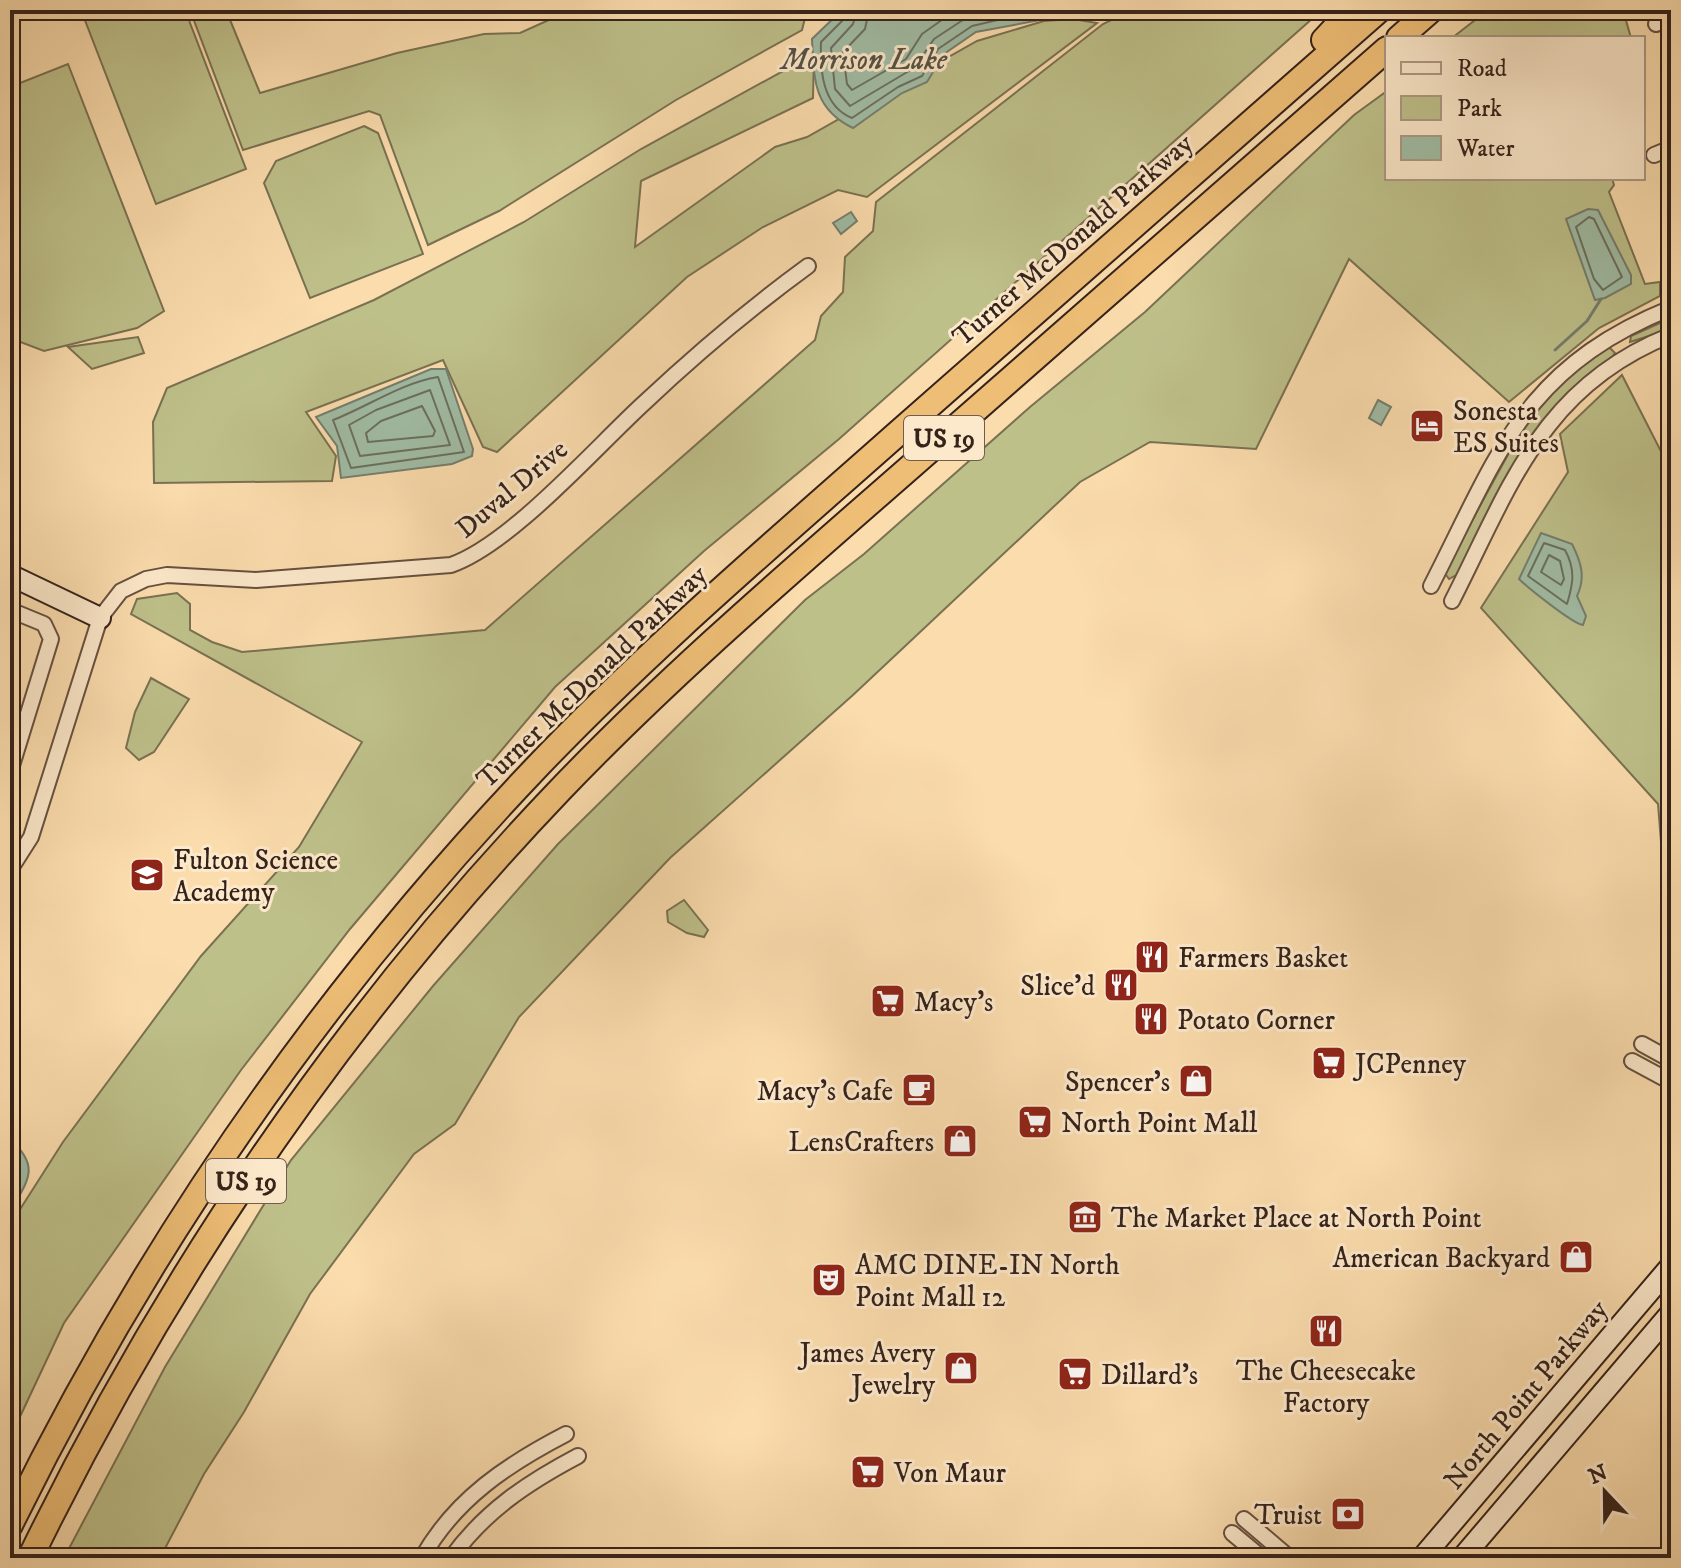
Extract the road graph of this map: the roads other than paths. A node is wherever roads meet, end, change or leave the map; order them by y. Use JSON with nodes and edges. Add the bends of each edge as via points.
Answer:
{"nodes":[{"id":1,"x":1352,"y":10,"type":"edge"},
{"id":2,"x":1379,"y":10,"type":"edge"},
{"id":3,"x":1431,"y":10,"type":"edge"},
{"id":4,"x":1671,"y":17,"type":"edge"},
{"id":5,"x":1656,"y":24,"type":"dead end"},
{"id":6,"x":1401,"y":36,"type":"edge"},
{"id":7,"x":1385,"y":51,"type":"edge"},
{"id":8,"x":1269,"y":106,"type":"junction"},
{"id":9,"x":1671,"y":148,"type":"edge"},
{"id":10,"x":1654,"y":155,"type":"dead end"},
{"id":11,"x":808,"y":266,"type":"dead end"},
{"id":12,"x":1671,"y":308,"type":"edge"},
{"id":13,"x":1671,"y":335,"type":"edge"},
{"id":14,"x":10,"y":575,"type":"edge"},
{"id":15,"x":1431,"y":586,"type":"dead end"},
{"id":16,"x":1452,"y":601,"type":"dead end"},
{"id":17,"x":10,"y":610,"type":"edge"},
{"id":18,"x":100,"y":618,"type":"junction"},
{"id":19,"x":10,"y":772,"type":"edge"},
{"id":20,"x":10,"y":870,"type":"edge"},
{"id":21,"x":1642,"y":1044,"type":"dead end"},
{"id":22,"x":1671,"y":1060,"type":"edge"},
{"id":23,"x":1632,"y":1061,"type":"dead end"},
{"id":24,"x":1671,"y":1082,"type":"edge"},
{"id":25,"x":1671,"y":1266,"type":"edge"},
{"id":26,"x":1671,"y":1313,"type":"edge"},
{"id":27,"x":566,"y":1434,"type":"dead end"},
{"id":28,"x":578,"y":1456,"type":"dead end"},
{"id":29,"x":1244,"y":1519,"type":"dead end"},
{"id":30,"x":10,"y":1525,"type":"edge"},
{"id":31,"x":1232,"y":1533,"type":"dead end"},
{"id":32,"x":30,"y":1558,"type":"edge"},
{"id":33,"x":422,"y":1558,"type":"edge"},
{"id":34,"x":451,"y":1558,"type":"edge"},
{"id":35,"x":1262,"y":1558,"type":"edge"},
{"id":36,"x":1290,"y":1558,"type":"edge"},
{"id":37,"x":1422,"y":1558,"type":"edge"},
{"id":38,"x":1462,"y":1558,"type":"edge"}],
"edges":[{"from":1,"to":8,"type":"highway"},
{"from":2,"to":8,"type":"highway","name":"Turner McDonald Parkway","number":"US 19"},
{"from":3,"to":6,"type":"highway"},
{"from":4,"to":5,"type":"street"},
{"from":7,"to":32,"type":"highway","name":"Turner McDonald Parkway","number":"US 19","via":[[691,661],[473,885],[316,1080],[212,1232],[114,1396]]},
{"from":8,"to":30,"type":"highway","name":"Turner McDonald Parkway","number":"US 19","via":[[660,645],[449,863],[331,1007],[219,1163],[112,1333]]},
{"from":9,"to":10,"type":"street"},
{"from":11,"to":18,"type":"street","name":"Duval Drive","via":[[734,320],[566,478],[468,559],[451,565],[284,579],[167,575],[121,591]]},
{"from":12,"to":15,"type":"street","via":[[1613,333],[1534,400],[1500,450]]},
{"from":13,"to":16,"type":"street","via":[[1606,369],[1554,416],[1523,463]]},
{"from":14,"to":18,"type":"street"},
{"from":17,"to":19,"type":"street","via":[[44,624],[51,639]]},
{"from":18,"to":20,"type":"street","via":[[36,823]]},
{"from":21,"to":22,"type":"street"},
{"from":23,"to":24,"type":"street"},
{"from":25,"to":37,"type":"street","name":"North Point Parkway"},
{"from":26,"to":38,"type":"street","name":"North Point Parkway"},
{"from":27,"to":33,"type":"street","via":[[482,1486],[445,1524]]},
{"from":28,"to":34,"type":"street","via":[[498,1505]]},
{"from":29,"to":36,"type":"street"},
{"from":31,"to":35,"type":"street"}]}
